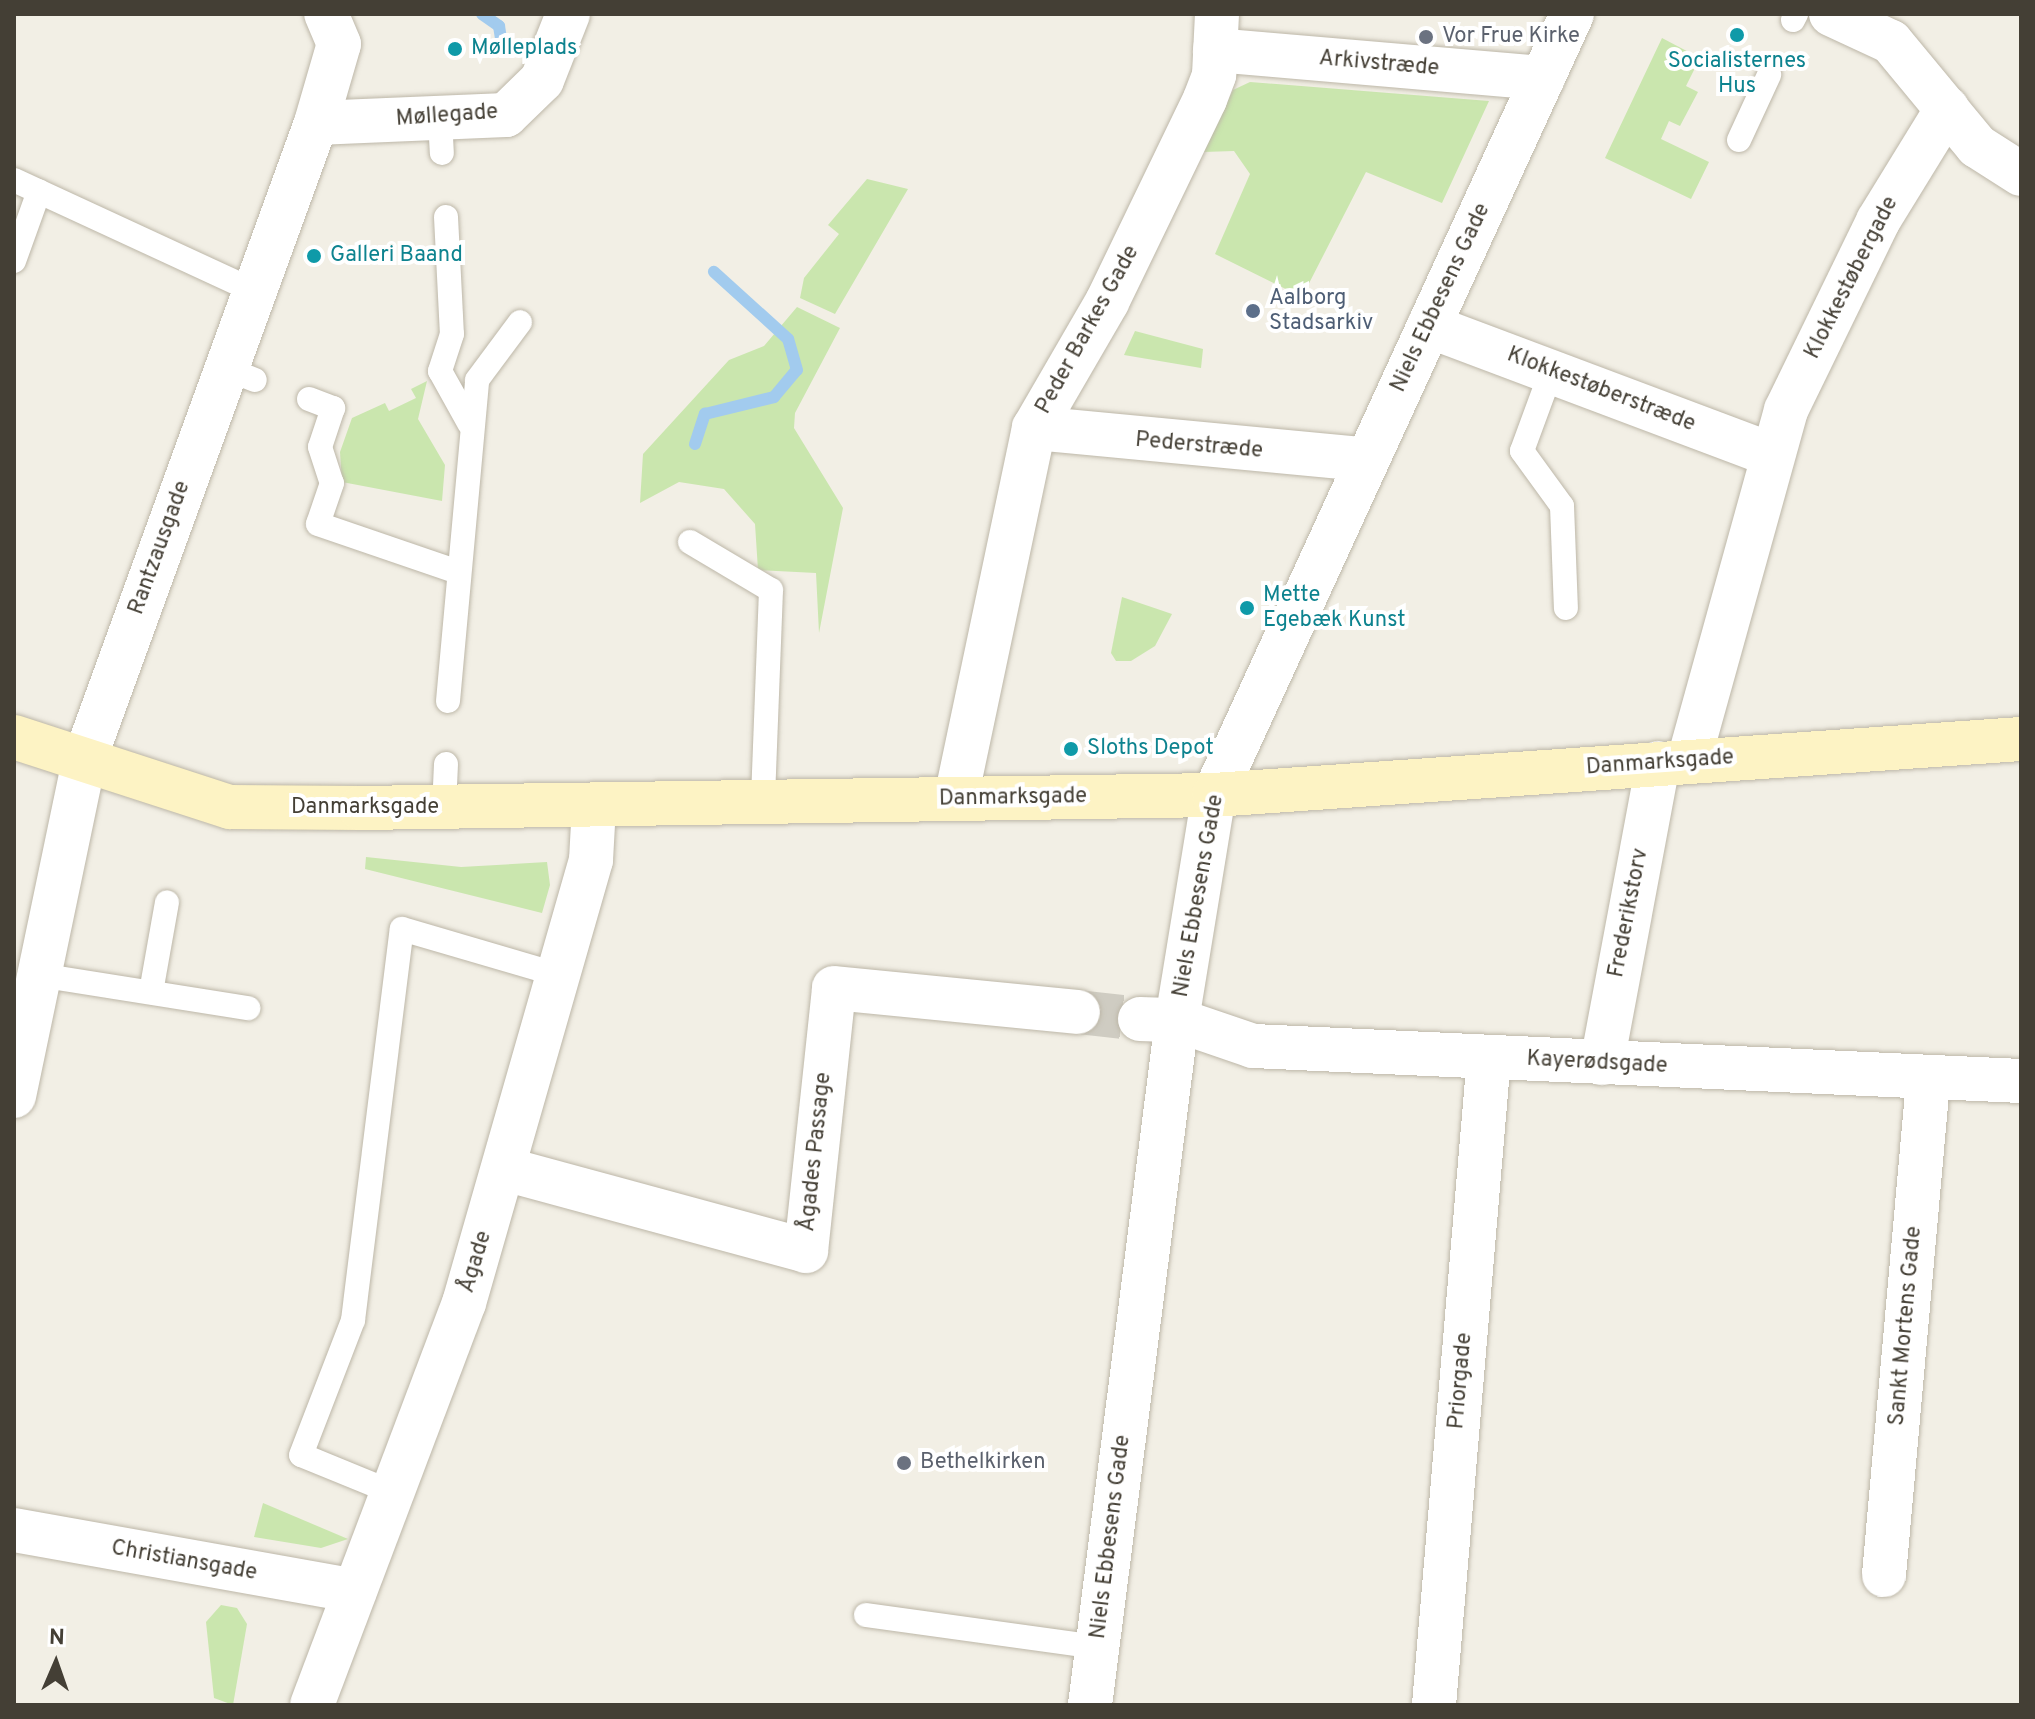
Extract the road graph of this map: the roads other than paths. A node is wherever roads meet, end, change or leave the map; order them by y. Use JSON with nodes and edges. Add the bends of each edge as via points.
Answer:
{"nodes":[{"id":1,"x":326,"y":14,"type":"edge"},
{"id":2,"x":568,"y":14,"type":"edge"},
{"id":3,"x":1572,"y":14,"type":"edge"},
{"id":4,"x":1807,"y":16,"type":"edge"},
{"id":5,"x":1886,"y":28,"type":"edge"},
{"id":6,"x":1216,"y":32,"type":"edge"},
{"id":7,"x":1769,"y":75,"type":"dead end"},
{"id":8,"x":1543,"y":78,"type":"junction"},
{"id":9,"x":1947,"y":109,"type":"junction"},
{"id":10,"x":316,"y":123,"type":"junction"},
{"id":11,"x":1739,"y":140,"type":"dead end"},
{"id":12,"x":2021,"y":174,"type":"edge"},
{"id":13,"x":14,"y":180,"type":"edge"},
{"id":14,"x":39,"y":191,"type":"junction"},
{"id":15,"x":446,"y":217,"type":"dead end"},
{"id":16,"x":14,"y":261,"type":"edge"},
{"id":17,"x":254,"y":291,"type":"junction"},
{"id":18,"x":520,"y":322,"type":"dead end"},
{"id":19,"x":1429,"y":326,"type":"junction"},
{"id":20,"x":1551,"y":372,"type":"junction"},
{"id":21,"x":309,"y":399,"type":"dead end"},
{"id":22,"x":469,"y":423,"type":"junction"},
{"id":23,"x":1034,"y":428,"type":"junction"},
{"id":24,"x":1773,"y":455,"type":"junction"},
{"id":25,"x":1365,"y":459,"type":"junction"},
{"id":26,"x":690,"y":542,"type":"dead end"},
{"id":27,"x":455,"y":571,"type":"junction"},
{"id":28,"x":1566,"y":608,"type":"dead end"},
{"id":29,"x":448,"y":701,"type":"dead end"},
{"id":30,"x":14,"y":737,"type":"edge"},
{"id":31,"x":2021,"y":739,"type":"edge"},
{"id":32,"x":84,"y":761,"type":"junction"},
{"id":33,"x":1674,"y":761,"type":"junction"},
{"id":34,"x":446,"y":764,"type":"dead end"},
{"id":35,"x":1214,"y":795,"type":"junction"},
{"id":36,"x":956,"y":798,"type":"junction"},
{"id":37,"x":763,"y":802,"type":"junction"},
{"id":38,"x":594,"y":806,"type":"junction"},
{"id":39,"x":444,"y":808,"type":"junction"},
{"id":40,"x":167,"y":902,"type":"dead end"},
{"id":41,"x":39,"y":975,"type":"junction"},
{"id":42,"x":559,"y":975,"type":"junction"},
{"id":43,"x":151,"y":992,"type":"junction"},
{"id":44,"x":248,"y":1008,"type":"dead end"},
{"id":45,"x":1078,"y":1012,"type":"tunnel mouth"},
{"id":46,"x":1159,"y":1019,"type":"junction"},
{"id":47,"x":1489,"y":1057,"type":"junction"},
{"id":48,"x":1602,"y":1063,"type":"junction"},
{"id":49,"x":1928,"y":1078,"type":"junction"},
{"id":50,"x":2021,"y":1081,"type":"edge"},
{"id":51,"x":14,"y":1096,"type":"edge"},
{"id":52,"x":505,"y":1169,"type":"junction"},
{"id":53,"x":394,"y":1493,"type":"junction"},
{"id":54,"x":14,"y":1530,"type":"edge"},
{"id":55,"x":1884,"y":1575,"type":"dead end"},
{"id":56,"x":355,"y":1591,"type":"junction"},
{"id":57,"x":866,"y":1615,"type":"dead end"},
{"id":58,"x":1097,"y":1647,"type":"junction"},
{"id":59,"x":312,"y":1705,"type":"edge"},
{"id":60,"x":1090,"y":1705,"type":"edge"},
{"id":61,"x":1434,"y":1705,"type":"edge"}],
"edges":[{"from":1,"to":10,"type":"street","name":"Rantzausgade","via":[[339,44]]},
{"from":2,"to":10,"type":"street","name":"Møllegade","via":[[542,80],[506,115],[441,136]]},
{"from":3,"to":8,"type":"street","name":"Niels Ebbesens Gade"},
{"from":4,"to":5,"type":"street"},
{"from":5,"to":9,"type":"street"},
{"from":6,"to":8,"type":"street","name":"Arkivstræde"},
{"from":6,"to":23,"type":"street","name":"Peder Barkes Gade","via":[[1214,75],[1194,122],[1107,302]]},
{"from":7,"to":11,"type":"lane"},
{"from":8,"to":19,"type":"street","name":"Niels Ebbesens Gade"},
{"from":9,"to":12,"type":"street","via":[[1977,146]]},
{"from":9,"to":24,"type":"street","name":"Klokkestøbergade","via":[[1878,221],[1786,410]]},
{"from":10,"to":17,"type":"street","name":"Rantzausgade"},
{"from":13,"to":14,"type":"lane"},
{"from":14,"to":16,"type":"lane"},
{"from":14,"to":17,"type":"lane"},
{"from":15,"to":22,"type":"lane","via":[[452,334],[440,371]]},
{"from":17,"to":32,"type":"street","name":"Rantzausgade","via":[[240,374]]},
{"from":18,"to":22,"type":"lane","via":[[487,359]]},
{"from":19,"to":20,"type":"street","name":"Klokkestøberstræde"},
{"from":19,"to":25,"type":"street","name":"Niels Ebbesens Gade"},
{"from":20,"to":24,"type":"street","name":"Klokkestøberstræde"},
{"from":20,"to":28,"type":"lane","via":[[1522,451],[1562,506]]},
{"from":21,"to":27,"type":"lane","via":[[333,408],[320,447],[332,483],[318,524]]},
{"from":22,"to":27,"type":"lane"},
{"from":23,"to":25,"type":"street","name":"Pederstræde"},
{"from":23,"to":36,"type":"street","name":"Peder Barkes Gade"},
{"from":24,"to":33,"type":"street","name":"Klokkestøbergade"},
{"from":25,"to":35,"type":"street","name":"Niels Ebbesens Gade"},
{"from":26,"to":37,"type":"lane","via":[[771,590]]},
{"from":27,"to":29,"type":"lane"},
{"from":30,"to":32,"type":"street","name":"Danmarksgade"},
{"from":31,"to":33,"type":"street","name":"Danmarksgade"},
{"from":32,"to":39,"type":"street","name":"Danmarksgade","via":[[230,807]]},
{"from":32,"to":41,"type":"street","name":"Rantzausgade"},
{"from":33,"to":35,"type":"street","name":"Danmarksgade"},
{"from":33,"to":48,"type":"street","name":"Frederikstorv"},
{"from":34,"to":39,"type":"lane"},
{"from":35,"to":36,"type":"street","name":"Danmarksgade"},
{"from":35,"to":46,"type":"street","name":"Niels Ebbesens Gade"},
{"from":36,"to":37,"type":"street","name":"Danmarksgade"},
{"from":37,"to":38,"type":"street","name":"Danmarksgade"},
{"from":38,"to":39,"type":"street","name":"Danmarksgade"},
{"from":38,"to":42,"type":"street","name":"Ågade","via":[[591,860]]},
{"from":40,"to":43,"type":"lane"},
{"from":41,"to":43,"type":"lane"},
{"from":41,"to":51,"type":"street","name":"Rantzausgade"},
{"from":42,"to":52,"type":"street","name":"Ågade"},
{"from":42,"to":53,"type":"lane","via":[[402,929],[353,1320],[301,1455]]},
{"from":43,"to":44,"type":"lane"},
{"from":45,"to":52,"type":"street","name":"Ågades Passage","via":[[834,988],[806,1251]]},
{"from":46,"to":47,"type":"street","name":"Kayerødsgade","via":[[1253,1046]]},
{"from":46,"to":58,"type":"street","name":"Niels Ebbesens Gade"},
{"from":47,"to":48,"type":"street","name":"Kayerødsgade"},
{"from":47,"to":61,"type":"street","name":"Priorgade"},
{"from":48,"to":49,"type":"street","name":"Kayerødsgade"},
{"from":49,"to":50,"type":"street","name":"Kayerødsgade"},
{"from":49,"to":55,"type":"street","name":"Sankt Mortens Gade"},
{"from":52,"to":53,"type":"street","name":"Ågade"},
{"from":53,"to":56,"type":"street","name":"Ågade"},
{"from":54,"to":56,"type":"street","name":"Christiansgade"},
{"from":56,"to":59,"type":"street","name":"Ågade"},
{"from":57,"to":58,"type":"lane"},
{"from":58,"to":60,"type":"street","name":"Niels Ebbesens Gade"}]}
